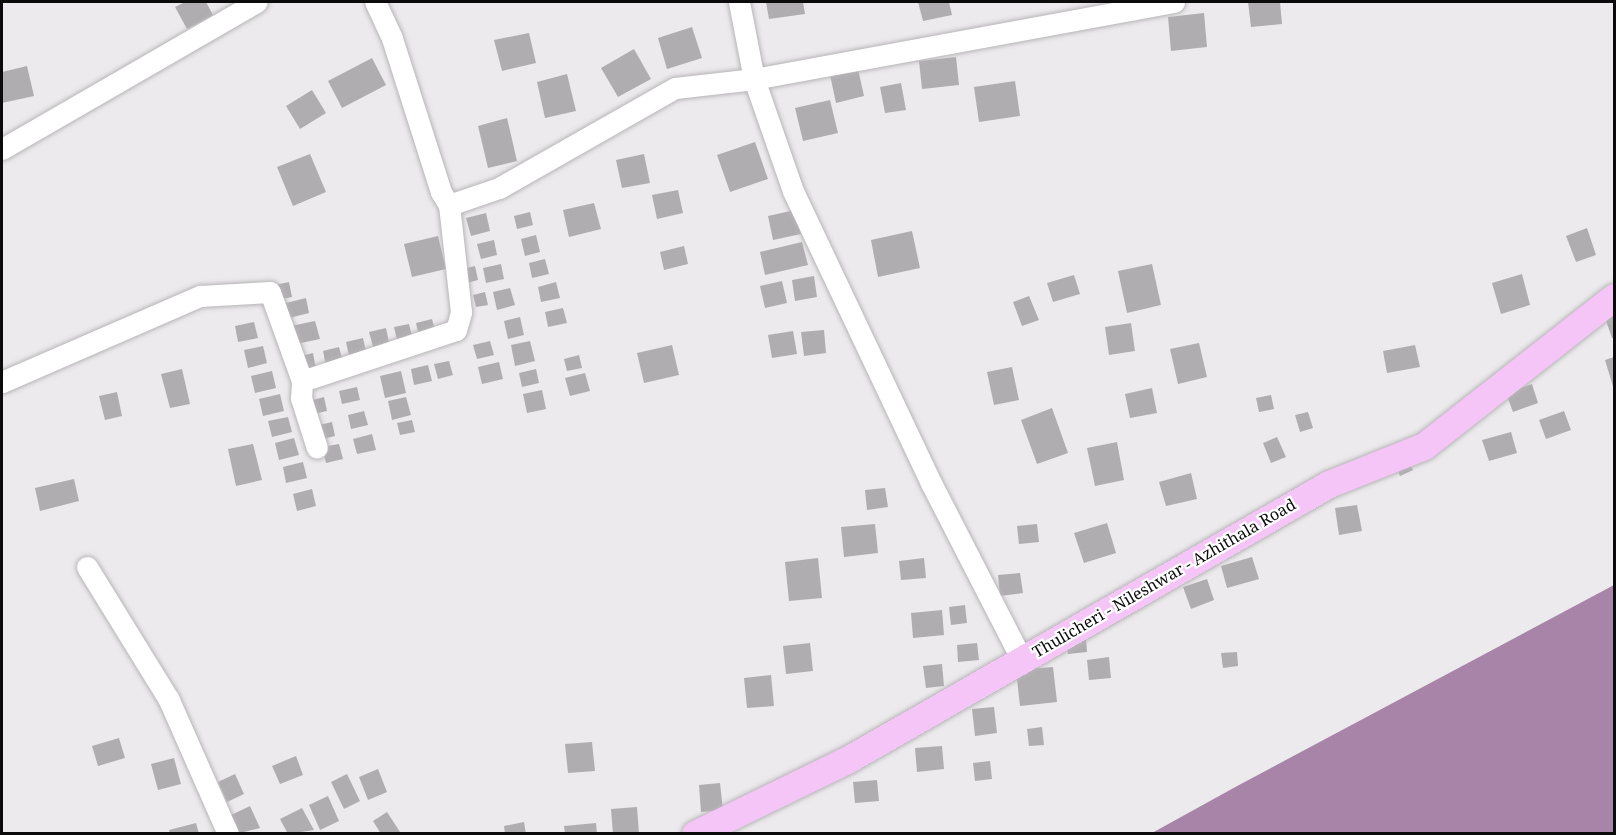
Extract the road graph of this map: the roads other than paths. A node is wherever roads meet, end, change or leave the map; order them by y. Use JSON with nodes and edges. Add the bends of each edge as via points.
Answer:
{"nodes":[{"id":1,"x":256,"y":2,"type":"edge"},
{"id":2,"x":375,"y":2,"type":"edge"},
{"id":3,"x":739,"y":2,"type":"edge"},
{"id":4,"x":1174,"y":2,"type":"edge"},
{"id":5,"x":754,"y":79,"type":"junction"},
{"id":6,"x":2,"y":149,"type":"edge"},
{"id":7,"x":449,"y":205,"type":"junction"},
{"id":8,"x":1614,"y":297,"type":"edge"},
{"id":9,"x":302,"y":381,"type":"junction"},
{"id":10,"x":2,"y":382,"type":"edge"},
{"id":11,"x":317,"y":448,"type":"dead end"},
{"id":12,"x":87,"y":567,"type":"dead end"},
{"id":13,"x":1022,"y":660,"type":"junction"},
{"id":14,"x":228,"y":834,"type":"edge"},
{"id":15,"x":695,"y":834,"type":"edge"}],
"edges":[{"from":1,"to":6,"type":"street"},
{"from":2,"to":7,"type":"street","via":[[392,38],[441,192]]},
{"from":3,"to":5,"type":"street"},
{"from":4,"to":5,"type":"street"},
{"from":5,"to":7,"type":"street","via":[[675,88],[499,188]]},
{"from":5,"to":13,"type":"street","via":[[793,190],[931,483]]},
{"from":7,"to":9,"type":"street","via":[[461,312],[456,330]]},
{"from":8,"to":13,"type":"main road","name":"Thulicheri - Nileshwar - Azhithala Road","via":[[1424,446],[1329,484]]},
{"from":9,"to":10,"type":"street","via":[[270,292],[200,296]]},
{"from":9,"to":11,"type":"street","via":[[301,398]]},
{"from":12,"to":14,"type":"street","via":[[169,700]]},
{"from":13,"to":15,"type":"main road","name":"Thulicheri - Nileshwar - Azhithala Road","via":[[847,760]]}]}
